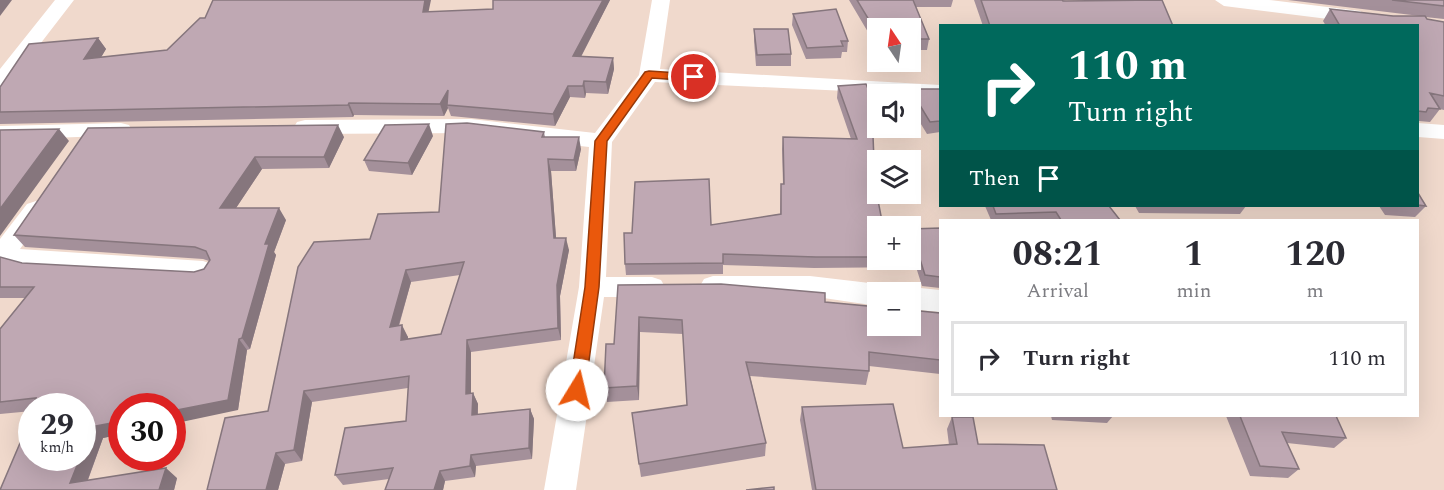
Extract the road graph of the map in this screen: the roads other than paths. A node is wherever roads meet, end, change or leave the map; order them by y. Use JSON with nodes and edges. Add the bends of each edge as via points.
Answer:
{"nodes":[{"id":1,"x":65,"y":0,"type":"edge"},
{"id":2,"x":661,"y":0,"type":"edge"},
{"id":3,"x":1224,"y":0,"type":"edge"},
{"id":4,"x":1379,"y":19,"type":"edge"},
{"id":5,"x":649,"y":75,"type":"junction"},
{"id":6,"x":0,"y":83,"type":"edge"},
{"id":7,"x":939,"y":92,"type":"edge"},
{"id":8,"x":282,"y":128,"type":"edge"},
{"id":9,"x":90,"y":130,"type":"junction"},
{"id":10,"x":146,"y":130,"type":"edge"},
{"id":11,"x":1419,"y":130,"type":"edge"},
{"id":12,"x":1444,"y":132,"type":"edge"},
{"id":13,"x":0,"y":133,"type":"edge"},
{"id":14,"x":601,"y":141,"type":"junction"},
{"id":15,"x":70,"y":159,"type":"edge"},
{"id":16,"x":51,"y":188,"type":"edge"},
{"id":17,"x":204,"y":271,"type":"edge"},
{"id":18,"x":592,"y":287,"type":"junction"},
{"id":19,"x":867,"y":294,"type":"edge"},
{"id":20,"x":921,"y":299,"type":"edge"},
{"id":21,"x":939,"y":302,"type":"edge"},
{"id":22,"x":560,"y":490,"type":"edge"}],
"edges":[{"from":1,"to":6,"type":"street"},
{"from":2,"to":5,"type":"street"},
{"from":3,"to":4,"type":"street"},
{"from":5,"to":7,"type":"street"},
{"from":5,"to":14,"type":"street"},
{"from":8,"to":14,"type":"street","via":[[471,126]]},
{"from":9,"to":10,"type":"street"},
{"from":9,"to":13,"type":"street"},
{"from":9,"to":15,"type":"street"},
{"from":11,"to":12,"type":"street"},
{"from":14,"to":18,"type":"street"},
{"from":16,"to":17,"type":"street","via":[[2,255],[34,262]]},
{"from":18,"to":19,"type":"street","via":[[810,286]]},
{"from":18,"to":22,"type":"street"},
{"from":20,"to":21,"type":"street"}]}
